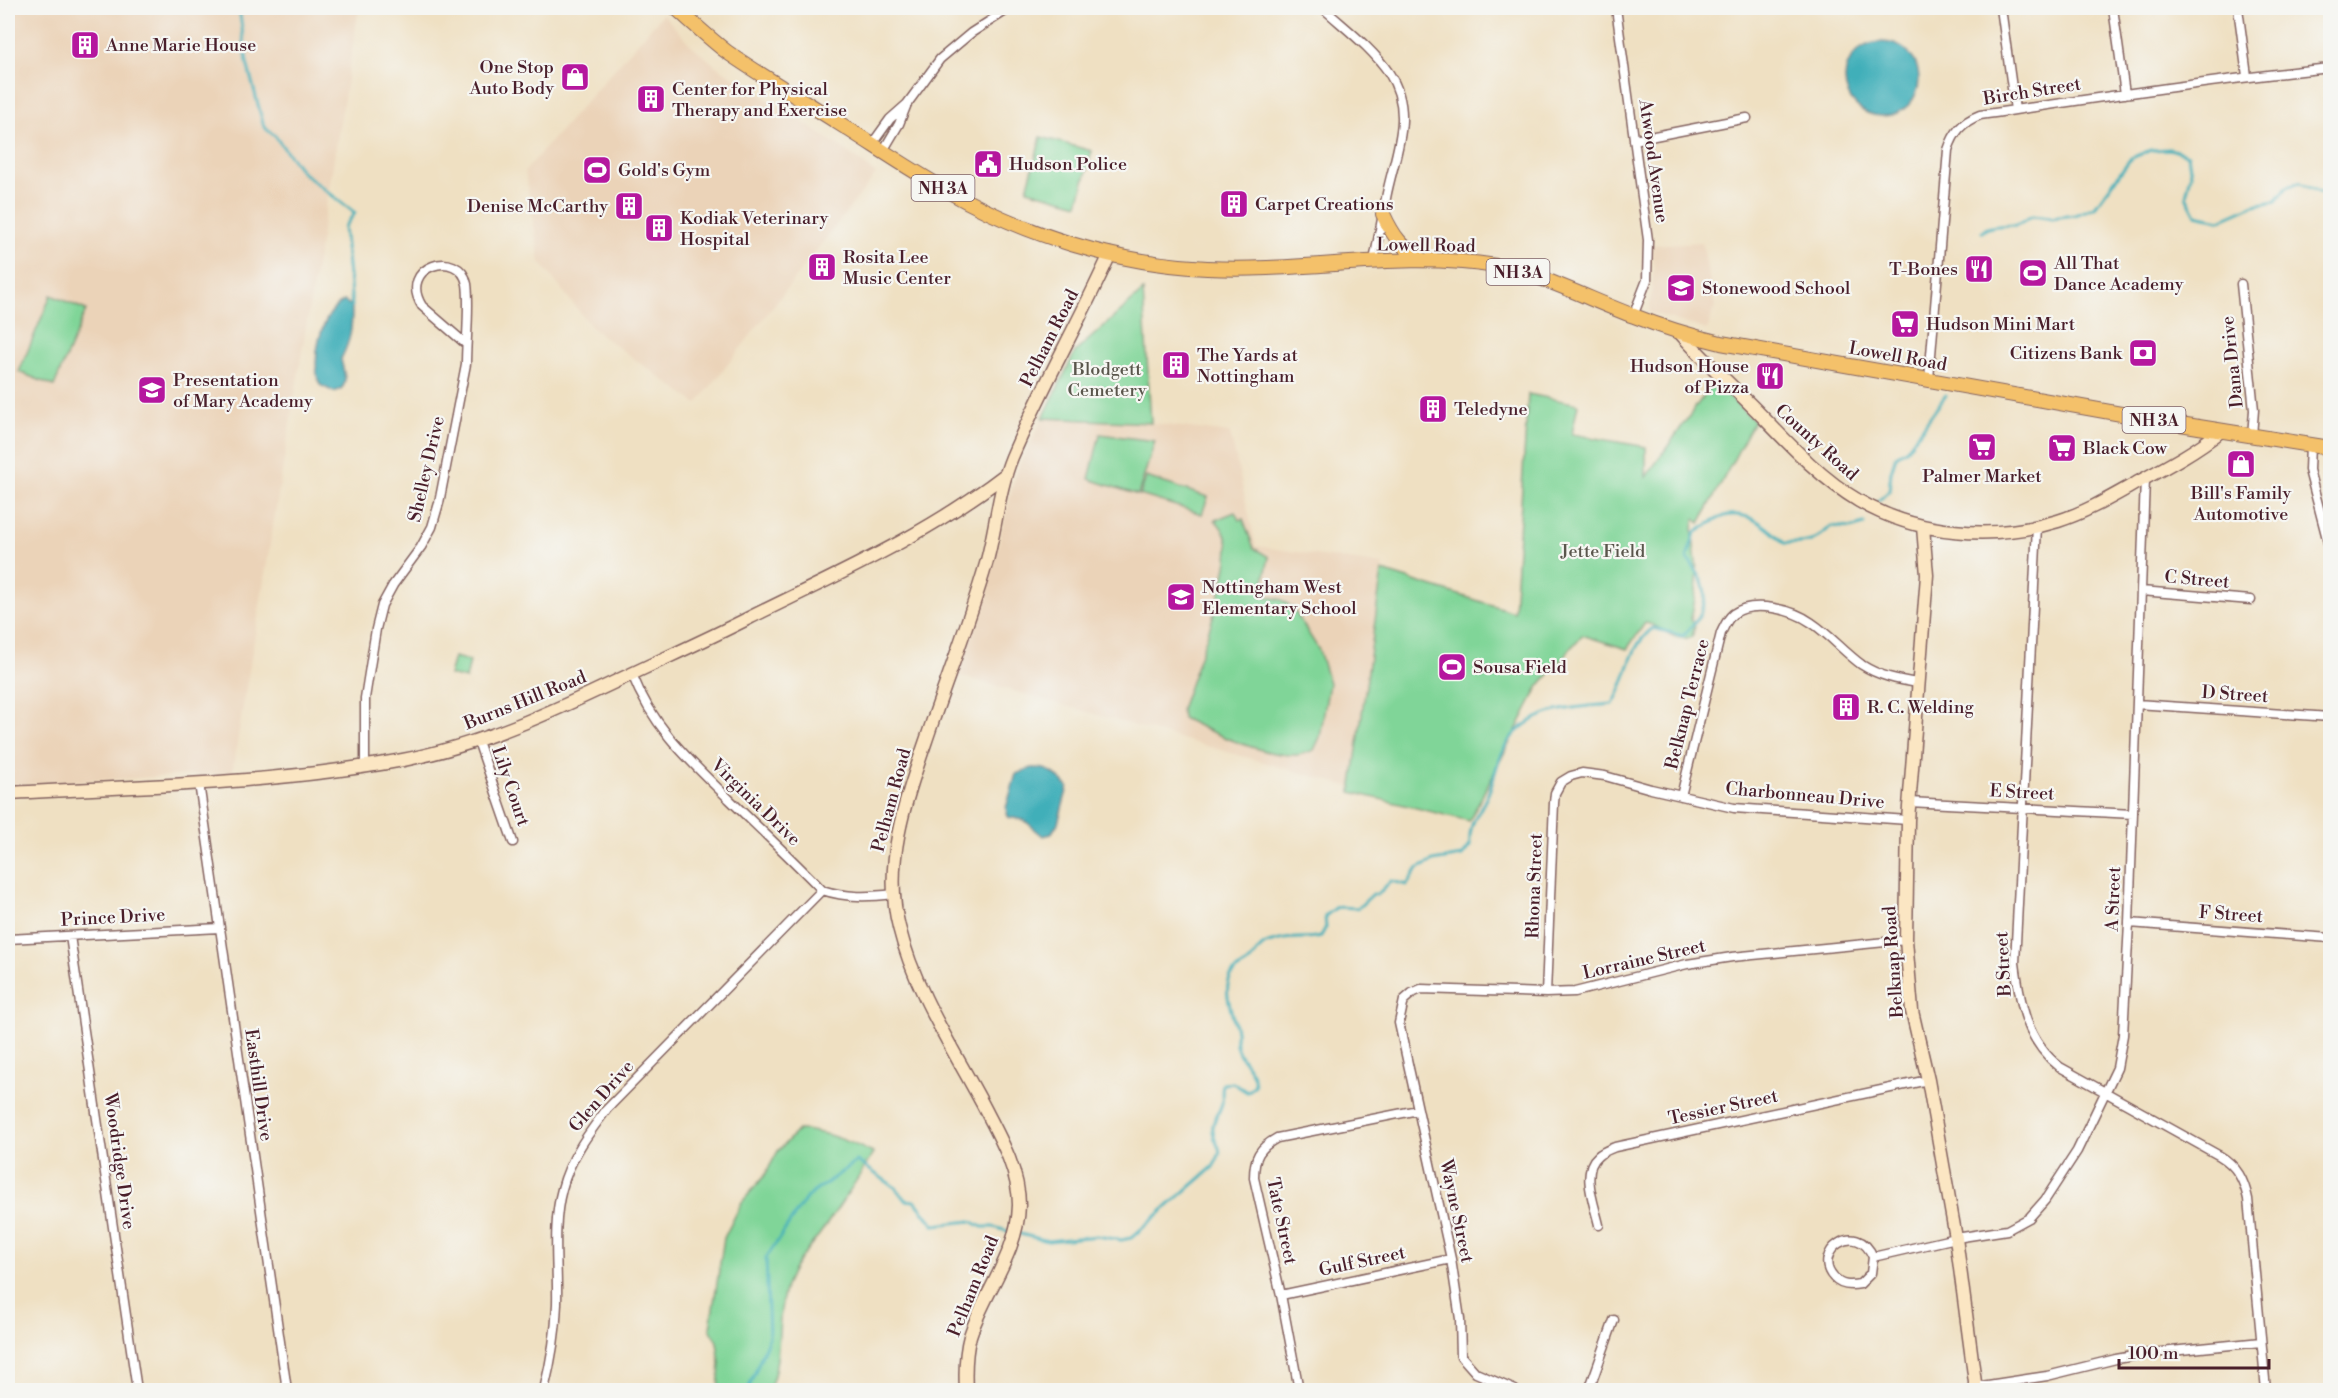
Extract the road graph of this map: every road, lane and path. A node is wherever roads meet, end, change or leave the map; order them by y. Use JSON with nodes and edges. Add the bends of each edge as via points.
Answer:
{"nodes":[{"id":1,"x":676,"y":8,"type":"edge"},
{"id":2,"x":1010,"y":8,"type":"edge"},
{"id":3,"x":1323,"y":8,"type":"edge"},
{"id":4,"x":1616,"y":8,"type":"edge"},
{"id":5,"x":2001,"y":8,"type":"edge"},
{"id":6,"x":2113,"y":8,"type":"edge"},
{"id":7,"x":2238,"y":8,"type":"edge"},
{"id":8,"x":2331,"y":68,"type":"edge"},
{"id":9,"x":2247,"y":76,"type":"junction"},
{"id":10,"x":2125,"y":94,"type":"junction"},
{"id":11,"x":2015,"y":110,"type":"junction"},
{"id":12,"x":1747,"y":118,"type":"dead end"},
{"id":13,"x":1634,"y":140,"type":"junction"},
{"id":14,"x":878,"y":147,"type":"junction"},
{"id":15,"x":1383,"y":214,"type":"junction"},
{"id":16,"x":1110,"y":254,"type":"junction"},
{"id":17,"x":1422,"y":260,"type":"junction"},
{"id":18,"x":1374,"y":261,"type":"junction"},
{"id":19,"x":2241,"y":284,"type":"dead end"},
{"id":20,"x":1633,"y":316,"type":"junction"},
{"id":21,"x":1680,"y":333,"type":"junction"},
{"id":22,"x":466,"y":344,"type":"junction"},
{"id":23,"x":1929,"y":380,"type":"junction"},
{"id":24,"x":2221,"y":431,"type":"junction"},
{"id":25,"x":2252,"y":436,"type":"junction"},
{"id":26,"x":2310,"y":445,"type":"junction"},
{"id":27,"x":2331,"y":448,"type":"edge"},
{"id":28,"x":1006,"y":474,"type":"junction"},
{"id":29,"x":2145,"y":479,"type":"junction"},
{"id":30,"x":2037,"y":526,"type":"junction"},
{"id":31,"x":1923,"y":527,"type":"junction"},
{"id":32,"x":2331,"y":550,"type":"edge"},
{"id":33,"x":2141,"y":591,"type":"junction"},
{"id":34,"x":2251,"y":600,"type":"dead end"},
{"id":35,"x":632,"y":674,"type":"junction"},
{"id":36,"x":1918,"y":683,"type":"junction"},
{"id":37,"x":2137,"y":704,"type":"junction"},
{"id":38,"x":2331,"y":717,"type":"edge"},
{"id":39,"x":478,"y":741,"type":"junction"},
{"id":40,"x":365,"y":766,"type":"junction"},
{"id":41,"x":1561,"y":782,"type":"joint"},
{"id":42,"x":199,"y":783,"type":"junction"},
{"id":43,"x":8,"y":793,"type":"edge"},
{"id":44,"x":1681,"y":796,"type":"junction"},
{"id":45,"x":1909,"y":802,"type":"junction"},
{"id":46,"x":2023,"y":808,"type":"junction"},
{"id":47,"x":2133,"y":814,"type":"junction"},
{"id":48,"x":1908,"y":820,"type":"junction"},
{"id":49,"x":513,"y":842,"type":"dead end"},
{"id":50,"x":822,"y":890,"type":"junction"},
{"id":51,"x":894,"y":894,"type":"junction"},
{"id":52,"x":2129,"y":923,"type":"junction"},
{"id":53,"x":220,"y":928,"type":"junction"},
{"id":54,"x":70,"y":936,"type":"junction"},
{"id":55,"x":2331,"y":938,"type":"edge"},
{"id":56,"x":8,"y":939,"type":"edge"},
{"id":57,"x":1906,"y":940,"type":"junction"},
{"id":58,"x":1546,"y":993,"type":"junction"},
{"id":59,"x":1401,"y":1010,"type":"joint"},
{"id":60,"x":1928,"y":1080,"type":"junction"},
{"id":61,"x":2106,"y":1094,"type":"junction"},
{"id":62,"x":1418,"y":1110,"type":"junction"},
{"id":63,"x":1599,"y":1225,"type":"dead end"},
{"id":64,"x":1956,"y":1238,"type":"junction"},
{"id":65,"x":1873,"y":1257,"type":"junction"},
{"id":66,"x":1451,"y":1259,"type":"junction"},
{"id":67,"x":1281,"y":1295,"type":"junction"},
{"id":68,"x":1614,"y":1320,"type":"dead end"},
{"id":69,"x":2261,"y":1342,"type":"junction"},
{"id":70,"x":1976,"y":1389,"type":"edge"},
{"id":71,"x":137,"y":1390,"type":"edge"},
{"id":72,"x":286,"y":1390,"type":"edge"},
{"id":73,"x":544,"y":1390,"type":"edge"},
{"id":74,"x":966,"y":1390,"type":"edge"},
{"id":75,"x":1299,"y":1390,"type":"edge"},
{"id":76,"x":1515,"y":1390,"type":"edge"},
{"id":77,"x":1589,"y":1390,"type":"edge"},
{"id":78,"x":2266,"y":1390,"type":"edge"}],
"edges":[{"from":1,"to":14,"type":"main road","name":"Lowell Road","number":"NH 3A","via":[[727,52]]},
{"from":2,"to":14,"type":"street","via":[[949,51],[907,104],[890,119]]},
{"from":3,"to":15,"type":"street","via":[[1380,61],[1399,94],[1403,128]]},
{"from":4,"to":13,"type":"street","name":"Atwood Avenue"},
{"from":5,"to":11,"type":"street"},
{"from":6,"to":10,"type":"street"},
{"from":7,"to":9,"type":"street"},
{"from":8,"to":9,"type":"street","name":"Birch Street"},
{"from":9,"to":10,"type":"street","name":"Birch Street"},
{"from":10,"to":11,"type":"street","name":"Birch Street"},
{"from":11,"to":23,"type":"street","name":"Birch Street","via":[[1968,119],[1958,128],[1948,150]]},
{"from":12,"to":13,"type":"street"},
{"from":13,"to":20,"type":"street","name":"Atwood Avenue","via":[[1649,264],[1644,291]]},
{"from":14,"to":16,"type":"main road","name":"Lowell Road","number":"NH 3A","via":[[991,213],[1034,231]]},
{"from":15,"to":17,"type":"main road","via":[[1404,248]]},
{"from":15,"to":18,"type":"street"},
{"from":16,"to":18,"type":"main road","name":"Lowell Road","number":"NH 3A","via":[[1221,269]]},
{"from":16,"to":28,"type":"street","name":"Pelham Road"},
{"from":17,"to":18,"type":"main road","name":"Lowell Road","number":"NH 3A"},
{"from":17,"to":20,"type":"main road","name":"Lowell Road","number":"NH 3A","via":[[1488,265],[1529,274]]},
{"from":19,"to":25,"type":"street","name":"Dana Drive","via":[[2254,410]]},
{"from":20,"to":21,"type":"main road","name":"Lowell Road","number":"NH 3A"},
{"from":21,"to":23,"type":"main road","name":"Lowell Road","number":"NH 3A"},
{"from":21,"to":31,"type":"street","name":"County Road","via":[[1825,476],[1878,512]]},
{"from":22,"to":22,"type":"street","name":"Shelley Drive","via":[[418,299],[417,283],[433,265],[450,265],[463,276]]},
{"from":22,"to":40,"type":"street","name":"Shelley Drive","via":[[466,364],[432,527],[382,605],[376,629],[365,698]]},
{"from":23,"to":24,"type":"main road","name":"Lowell Road","number":"NH 3A"},
{"from":24,"to":25,"type":"main road","name":"Lowell Road","number":"NH 3A"},
{"from":24,"to":29,"type":"street","name":"County Road"},
{"from":25,"to":26,"type":"main road","name":"Lowell Road","number":"NH 3A"},
{"from":26,"to":27,"type":"main road","name":"Lowell Road","number":"NH 3A"},
{"from":26,"to":32,"type":"street","via":[[2309,470]]},
{"from":28,"to":35,"type":"street","name":"Burns Hill Road","via":[[962,507],[901,543]]},
{"from":28,"to":51,"type":"street","name":"Pelham Road","via":[[986,563],[918,765],[896,844]]},
{"from":29,"to":30,"type":"street","name":"County Road","via":[[2083,511]]},
{"from":29,"to":33,"type":"street","name":"A Street"},
{"from":30,"to":31,"type":"street","name":"County Road","via":[[1977,532]]},
{"from":30,"to":46,"type":"street","name":"B Street"},
{"from":31,"to":36,"type":"street","name":"Belknap Road","via":[[1927,575]]},
{"from":33,"to":34,"type":"street","name":"C Street"},
{"from":33,"to":37,"type":"street","name":"A Street"},
{"from":35,"to":39,"type":"street","name":"Burns Hill Road","via":[[543,717]]},
{"from":35,"to":50,"type":"street","name":"Virginia Drive","via":[[653,716],[681,752]]},
{"from":36,"to":44,"type":"street","name":"Belknap Terrace","via":[[1887,677],[1868,668],[1799,616],[1766,608],[1743,609],[1734,614],[1721,633]]},
{"from":36,"to":45,"type":"street","name":"Belknap Road"},
{"from":37,"to":38,"type":"street","name":"D Street"},
{"from":37,"to":47,"type":"street","name":"A Street"},
{"from":39,"to":40,"type":"street","name":"Burns Hill Road"},
{"from":39,"to":49,"type":"street","name":"Lily Court"},
{"from":40,"to":42,"type":"street","name":"Burns Hill Road","via":[[289,777]]},
{"from":41,"to":44,"type":"street","name":"Charbonneau Drive","via":[[1582,773],[1594,774]]},
{"from":41,"to":58,"type":"street","name":"Rhona Street","via":[[1554,803]]},
{"from":42,"to":43,"type":"street","name":"Burns Hill Road"},
{"from":42,"to":53,"type":"street","name":"Easthill Drive"},
{"from":44,"to":48,"type":"street","name":"Charbonneau Drive","via":[[1734,808]]},
{"from":45,"to":46,"type":"street","name":"E Street"},
{"from":45,"to":48,"type":"street","name":"Belknap Road"},
{"from":46,"to":47,"type":"street","name":"E Street"},
{"from":46,"to":61,"type":"street","name":"B Street","via":[[2015,963],[2022,1009],[2042,1052],[2072,1076]]},
{"from":47,"to":52,"type":"street","name":"A Street"},
{"from":48,"to":57,"type":"street","name":"Belknap Road"},
{"from":50,"to":51,"type":"street","via":[[854,897]]},
{"from":50,"to":73,"type":"street","name":"Glen Drive","via":[[607,1109],[579,1147],[558,1212],[557,1306],[553,1353]]},
{"from":51,"to":74,"type":"street","name":"Pelham Road","via":[[898,926],[919,981],[1000,1138],[1013,1170],[1019,1204],[1011,1244],[971,1335]]},
{"from":52,"to":55,"type":"street","name":"F Street"},
{"from":52,"to":61,"type":"street","name":"A Street","via":[[2121,1052]]},
{"from":53,"to":54,"type":"street","name":"Prince Drive"},
{"from":53,"to":72,"type":"street","name":"Easthill Drive"},
{"from":54,"to":56,"type":"street","name":"Prince Drive"},
{"from":54,"to":71,"type":"street","name":"Woodridge Drive"},
{"from":57,"to":58,"type":"street","name":"Lorraine Street","via":[[1732,957],[1575,992]]},
{"from":57,"to":60,"type":"street","name":"Belknap Road","via":[[1912,1011]]},
{"from":58,"to":59,"type":"street","name":"Lorraine Street","via":[[1421,989],[1404,1000]]},
{"from":59,"to":62,"type":"street","name":"Wayne Street","via":[[1399,1023]]},
{"from":60,"to":63,"type":"street","name":"Tessier Street","via":[[1615,1147],[1597,1156],[1589,1169]]},
{"from":60,"to":64,"type":"street","name":"Belknap Road"},
{"from":61,"to":64,"type":"street","name":"A Street","via":[[2078,1151],[2038,1210],[2007,1230]]},
{"from":61,"to":69,"type":"street","name":"B Street","via":[[2220,1156],[2239,1174],[2248,1199]]},
{"from":62,"to":66,"type":"street","name":"Wayne Street"},
{"from":62,"to":67,"type":"street","name":"Tate Street","via":[[1277,1138],[1258,1151],[1254,1178]]},
{"from":64,"to":65,"type":"street","name":"A Street"},
{"from":64,"to":70,"type":"street","name":"Belknap Road"},
{"from":65,"to":65,"type":"street","via":[[1860,1241],[1845,1240],[1829,1253],[1828,1268],[1844,1285],[1860,1284],[1871,1273]]},
{"from":66,"to":67,"type":"street","name":"Gulf Street"},
{"from":66,"to":76,"type":"street","name":"Wayne Street","via":[[1461,1356],[1476,1373]]},
{"from":67,"to":75,"type":"street","name":"Tate Street"},
{"from":68,"to":77,"type":"street"},
{"from":69,"to":70,"type":"street","via":[[2151,1353]]},
{"from":69,"to":78,"type":"street","name":"B Street"}]}
